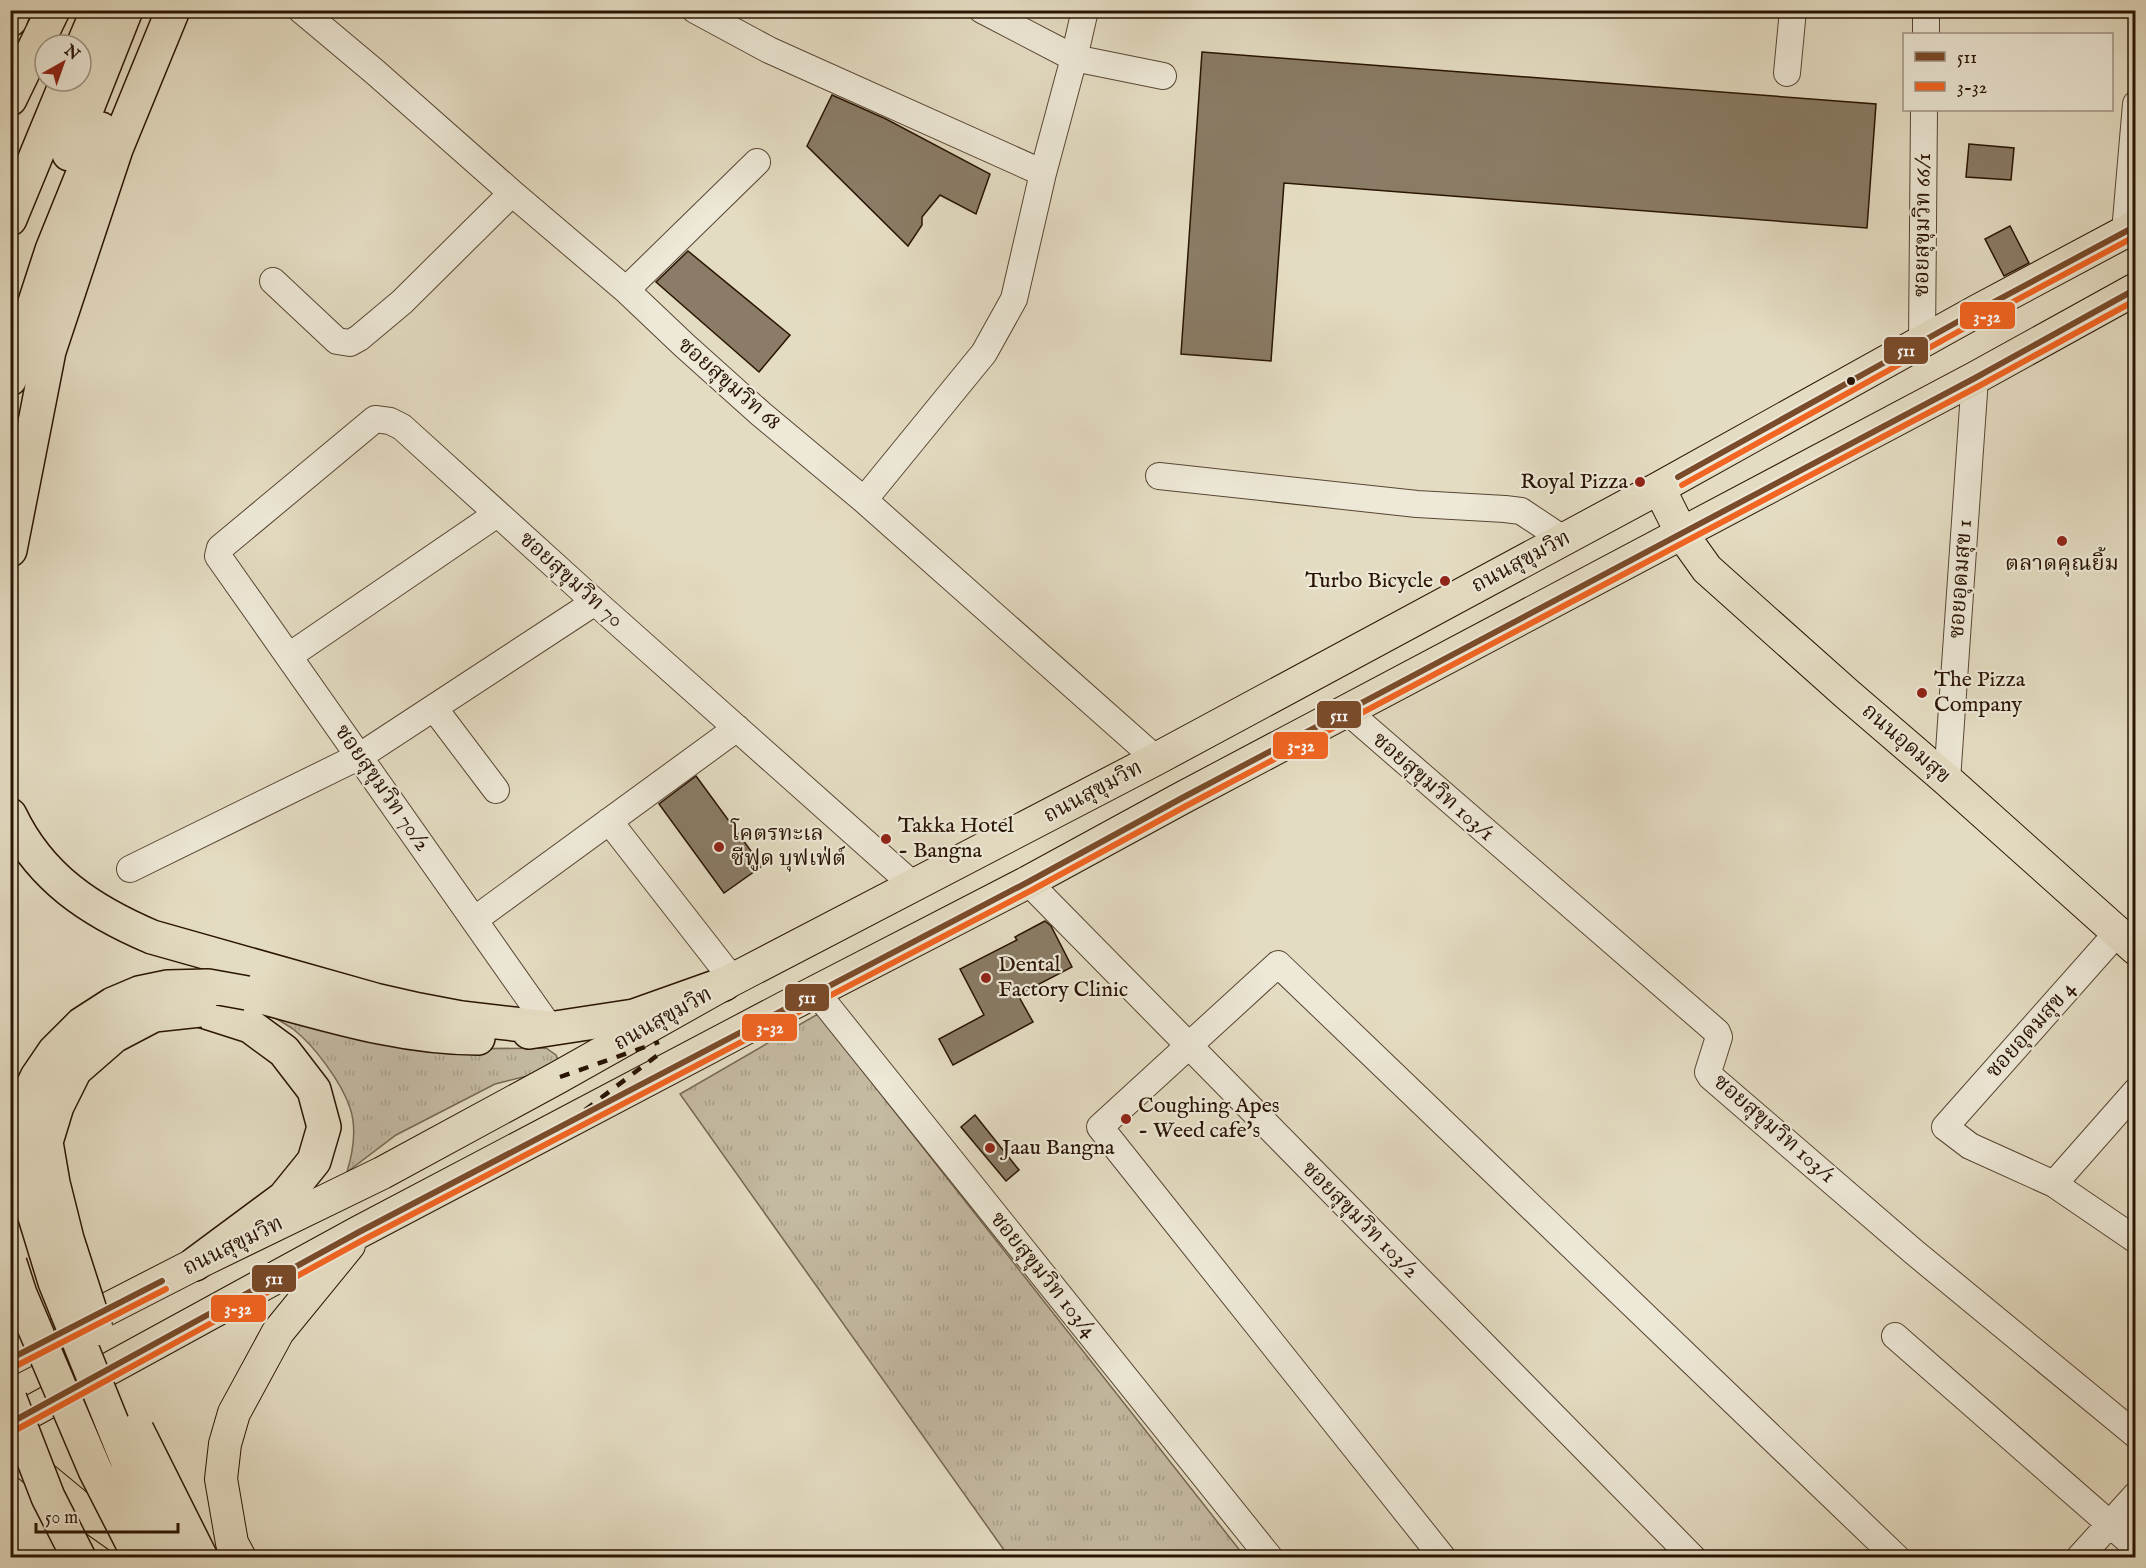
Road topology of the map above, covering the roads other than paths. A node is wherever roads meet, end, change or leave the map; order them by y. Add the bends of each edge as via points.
1 (14, 10) edge
2 (53, 10) edge
3 (98, 10) edge
4 (126, 10) edge
5 (148, 10) edge
6 (173, 10) edge
7 (301, 10) edge
8 (695, 10) edge
9 (982, 10) edge
10 (1085, 10) edge
11 (1792, 10) edge
12 (1926, 10) edge
13 (10, 20) edge
14 (88, 33) edge
15 (1926, 33) edge
16 (1074, 58) junction
17 (1786, 73) dead end
18 (1163, 76) dead end
19 (62, 93) edge
20 (10, 99) edge
21 (2136, 104) edge
22 (1924, 111) edge
23 (757, 162) dead end
24 (1043, 173) junction
25 (512, 193) junction
26 (10, 219) edge
27 (2130, 229) edge
28 (273, 281) dead end
29 (2136, 289) edge
30 (626, 290) junction
31 (10, 313) edge
32 (1922, 341) junction
33 (1975, 378) junction
34 (10, 379) edge
35 (1159, 476) dead end
36 (1659, 488) junction
37 (864, 500) junction
38 (497, 514) junction
39 (1682, 534) junction
40 (1563, 539) junction
41 (220, 548) joint
42 (10, 550) edge
43 (595, 603) junction
44 (290, 656) junction
45 (434, 708) junction
46 (1347, 711) junction
47 (737, 728) junction
48 (360, 756) junction
49 (1156, 759) junction
50 (1947, 780) junction
51 (496, 790) dead end
52 (1182, 798) junction
53 (10, 815) edge
54 (609, 821) junction
55 (130, 869) dead end
56 (1028, 882) junction
57 (913, 885) junction
58 (474, 920) junction
59 (2126, 941) edge
60 (738, 977) junction
61 (816, 992) junction
62 (550, 1028) junction
63 (1189, 1047) junction
64 (2136, 1091) edge
65 (2054, 1184) junction
66 (360, 1232) junction
67 (2136, 1240) edge
68 (10, 1263) edge
69 (195, 1264) junction
70 (10, 1305) edge
71 (1895, 1336) dead end
72 (10, 1359) edge
73 (10, 1399) edge
74 (10, 1423) edge
75 (2136, 1435) edge
76 (10, 1443) edge
77 (10, 1450) edge
78 (2136, 1495) edge
79 (2110, 1525) junction
80 (2136, 1547) edge
81 (64, 1557) edge
82 (79, 1557) edge
83 (118, 1557) edge
84 (140, 1557) edge
85 (149, 1557) edge
86 (175, 1557) edge
87 (201, 1557) edge
88 (240, 1557) edge
89 (1270, 1557) edge
90 (1443, 1557) edge
91 (1693, 1557) edge
92 (1897, 1557) edge
93 (2079, 1557) edge

1 - 13 highway
2 - 20 highway
3 - 14 highway
4 - 31 highway via 32,242
5 - 34 highway via 52,250
6 - 42 highway via 116,149 50,351
7 - 25 street, ซอยสุขุมวิท 68
8 - 24 street via 769,50
9 - 16 street
10 - 16 street
11 - 17 street
12 - 15 street
16 - 18 street
16 - 24 street
19 - 26 highway
21 - 27 street
22 - 32 street, ซอยสุขุมวิท 66/1
23 - 30 street
24 - 37 street via 1014,299 984,353
25 - 28 street via 402,302 350,344 337,341
25 - 30 street, ซอยสุขุมวิท 68
27 - 32 main road, ถนนสุขุมวิท
29 - 33 main road, ถนนสุขุมวิท
30 - 37 street, ซอยสุขุมวิท 68 via 761,414
32 - 36 main road, ถนนสุขุมวิท
33 - 39 main road, ถนนสุขุมวิท
33 - 50 street, ซอยอุดมสุข 1
35 - 40 street via 1417,504 1513,510
36 - 39 main road, ถนนอุดมสุข
36 - 40 main road, ถนนสุขุมวิท
37 - 49 street, ซอยสุขุมวิท 68
38 - 41 street, ซอยสุขุมวิท 70 via 402,427 375,419
38 - 43 street, ซอยสุขุมวิท 70
38 - 44 street
39 - 46 main road, ถนนสุขุมวิท
39 - 50 main road, ถนนอุดมสุข via 1707,569
40 - 49 main road, ถนนสุขุมวิท
41 - 44 street, ซอยสุขุมวิท 70/2 via 218,556
43 - 45 street
43 - 47 street, ซอยสุขุมวิท 70
44 - 48 street, ซอยสุขุมวิท 70/2
45 - 48 street
45 - 51 street
46 - 52 main road, ถนนสุขุมวิท
46 - 75 street, ซอยสุขุมวิท 103/1 via 1717,1032 1710,1077
47 - 54 street
47 - 57 street, ซอยสุขุมวิท 70
48 - 55 street
48 - 58 street, ซอยสุขุมวิท 70/2
49 - 52 main road
49 - 57 main road, ถนนสุขุมวิท
50 - 59 main road, ถนนอุดมสุข
52 - 56 main road, ถนนสุขุมวิท
53 - 62 highway via 46,870 69,890 92,908 152,937 408,1007 461,1018
54 - 58 street
54 - 60 street
56 - 61 main road, ถนนสุขุมวิท
56 - 63 street, ซอยสุขุมวิท 103/2
57 - 60 main road, ถนนสุขุมวิท
58 - 62 street, ซอยสุขุมวิท 70/2
59 - 65 street, ซอยอุดมสุข 4 via 1945,1127 1970,1146
60 - 62 highway via 633,1016
60 - 69 main road, ถนนสุขุมวิท via 382,1173
61 - 66 main road, ถนนสุขุมวิท
61 - 89 street, ซอยสุขุมวิท 103/4
62 - 86 highway, bridge via 495,1038 413,1034 247,993 208,986 168,987 113,1004 82,1024 54,1052 23,1107 16,1136 21,1171 55,1282 142,1497
63 - 90 street via 1100,1127
63 - 91 street, ซอยสุขุมวิท 103/2
63 - 92 street via 1278,964
64 - 65 street
65 - 67 street
66 - 74 main road, ถนนสุขุมวิท
66 - 88 main road via 278,1332 234,1413 221,1479 232,1543
68 - 84 highway, bridge via 95,1470
69 - 72 main road, ถนนสุขุมวิท
69 - 87 highway, bridge via 284,1198 314,1161 324,1127 314,1090 284,1051 250,1026 200,1010 154,1015 114,1036 75,1070 57,1106 46,1142 67,1239 99,1341 143,1444
70 - 83 highway via 79,1481
71 - 79 street
73 - 82 highway, bridge via 48,1497
76 - 81 highway via 35,1503
77 - 85 main road via 91,1517
78 - 79 street
79 - 80 street
79 - 93 street

